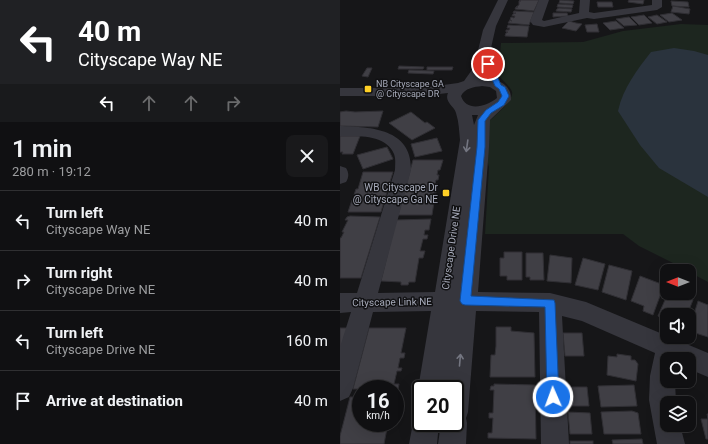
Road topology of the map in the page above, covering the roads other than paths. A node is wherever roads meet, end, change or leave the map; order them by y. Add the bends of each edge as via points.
1 (503, 0) edge
2 (544, 0) edge
3 (584, 0) edge
4 (657, 0) edge
5 (587, 15) junction
6 (484, 59) junction
7 (465, 86) junction
8 (498, 86) junction
9 (340, 92) edge
10 (340, 99) edge
11 (459, 106) junction
12 (495, 107) junction
13 (340, 131) edge
14 (340, 172) edge
15 (340, 178) edge
16 (454, 301) junction
17 (340, 303) edge
18 (364, 303) junction
19 (550, 303) junction
20 (668, 348) junction
21 (708, 365) edge
22 (433, 380) edge
23 (455, 380) edge
24 (340, 388) edge
25 (662, 396) edge
26 (425, 432) edge
27 (453, 432) edge
28 (669, 432) edge
29 (423, 444) edge
30 (452, 444) edge
31 (555, 444) edge
32 (671, 444) edge

1 - 6 street via 489,28
2 - 5 street via 537,23 544,24
3 - 5 street via 583,10
4 - 5 street via 657,8
6 - 7 street via 477,74
6 - 8 street
7 - 8 street via 482,82
7 - 9 street via 421,92
7 - 11 street via 455,92 454,99
8 - 12 street, Cityscape Drive NE via 502,88 505,96
10 - 11 street via 437,99
11 - 12 street via 481,110
11 -> 16 street, Cityscape Drive NE via 467,126 468,140
12 - 16 street, Cityscape Drive NE via 485,115 481,125 481,147
13 - 18 street via 375,133 394,143 402,154 403,170
14 - 15 street
16 - 18 street, Cityscape Link NE
16 - 19 street, Cityscape Link NE
16 - 22 street, Cityscape Drive NE
23 -> 16 street, Cityscape Drive NE
17 - 18 street, Cityscape Link NE
18 - 24 street
19 - 20 street, Cityscape Link NE via 586,312
19 - 31 street
20 - 21 street, Cityscape Link NE
20 - 25 street
26 - 29 street
27 - 30 street
28 - 32 street

